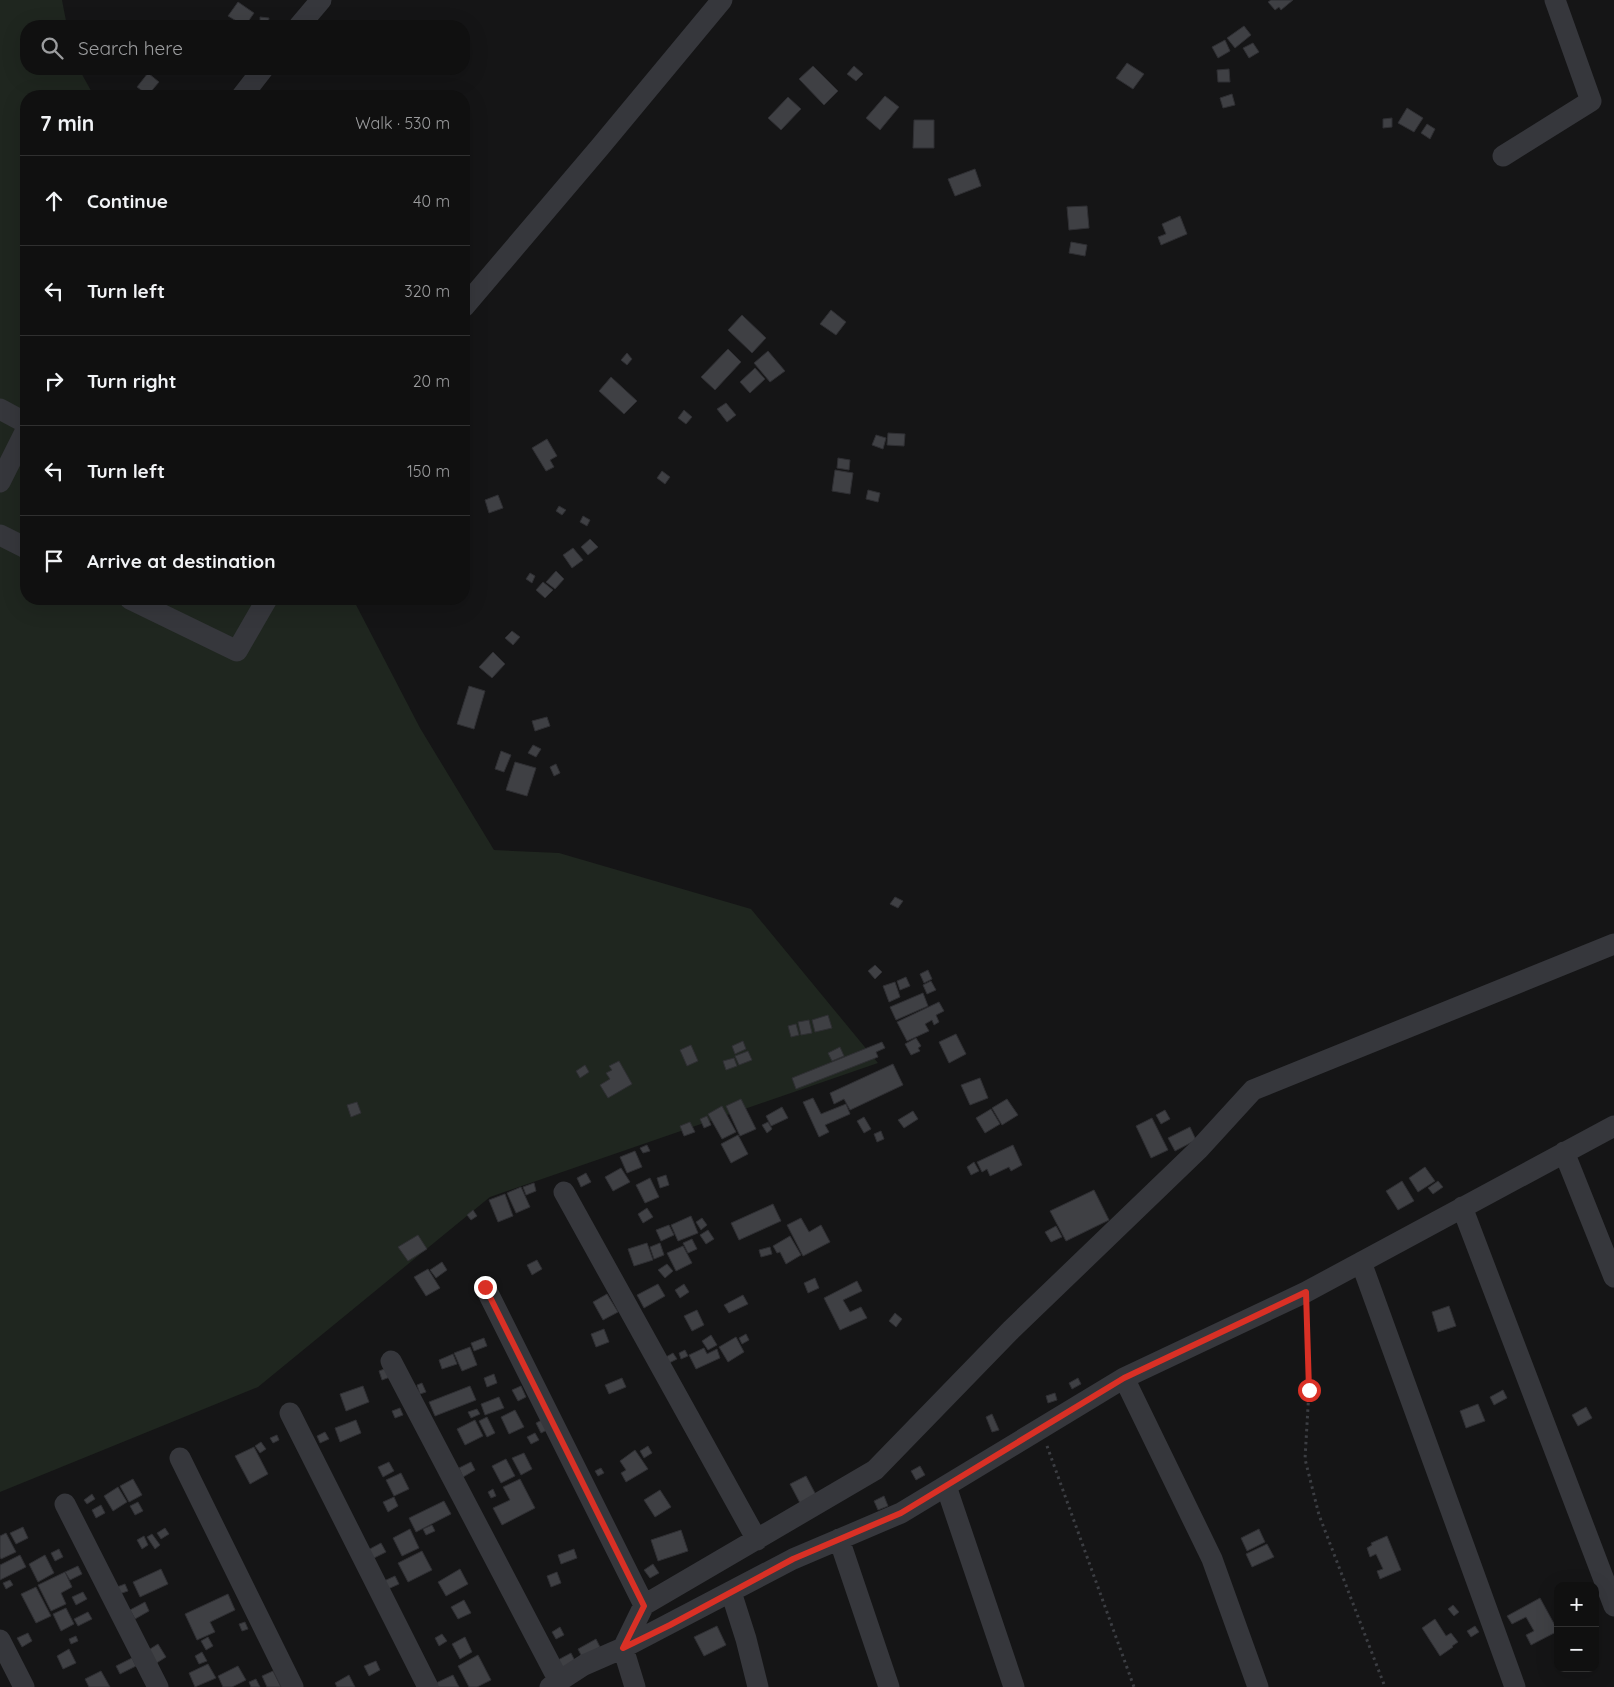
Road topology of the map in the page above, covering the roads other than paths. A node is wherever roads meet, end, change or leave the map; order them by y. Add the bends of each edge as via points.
1 (321, 0) edge
2 (722, 0) edge
3 (1556, 0) edge
4 (304, 20) edge
5 (258, 75) edge
6 (247, 90) edge
7 (1503, 156) dead end
8 (470, 300) edge
9 (0, 409) edge
10 (20, 420) edge
11 (20, 442) edge
12 (0, 482) edge
13 (0, 535) edge
14 (20, 545) edge
15 (142, 605) edge
16 (264, 605) edge
17 (1612, 949) edge
18 (1614, 1126) edge
19 (1564, 1152) junction
20 (564, 1192) dead end
21 (1462, 1207) junction
22 (1361, 1262) junction
23 (1614, 1276) edge
24 (485, 1287) dead end
25 (391, 1361) dead end
26 (1124, 1378) junction
27 (290, 1413) dead end
28 (180, 1458) dead end
29 (946, 1486) junction
30 (64, 1504) dead end
31 (839, 1539) junction
32 (756, 1540) junction
33 (731, 1592) junction
34 (644, 1606) junction
35 (1614, 1606) edge
36 (0, 1640) edge
37 (623, 1648) junction
38 (554, 1684) edge
39 (24, 1687) edge
40 (158, 1687) edge
41 (292, 1687) edge
42 (428, 1687) edge
43 (635, 1687) edge
44 (758, 1687) edge
45 (889, 1687) edge
46 (1014, 1687) edge
47 (1258, 1687) edge
48 (1515, 1687) edge

1 - 4 street
2 - 8 street
3 - 7 street via 1591,101
5 - 6 street
9 - 10 street
11 - 12 street
13 - 14 street
15 - 16 street via 237,651
17 - 32 street via 1253,1090 1199,1149 1011,1330 875,1470
18 - 19 street
19 - 21 street
19 - 23 street
20 - 32 street
21 - 22 street
21 - 35 street
22 - 26 street via 1306,1292
22 - 48 street
24 - 34 street
25 - 38 street
26 - 29 street
26 - 47 street via 1212,1559
27 - 42 street
28 - 41 street
29 - 31 street via 901,1513
29 - 46 street
30 - 40 street
31 - 33 street
31 - 45 street
32 - 34 street
33 - 37 street
33 - 44 street
34 - 37 street
36 - 39 street
37 - 38 street via 584,1665
37 - 43 street

